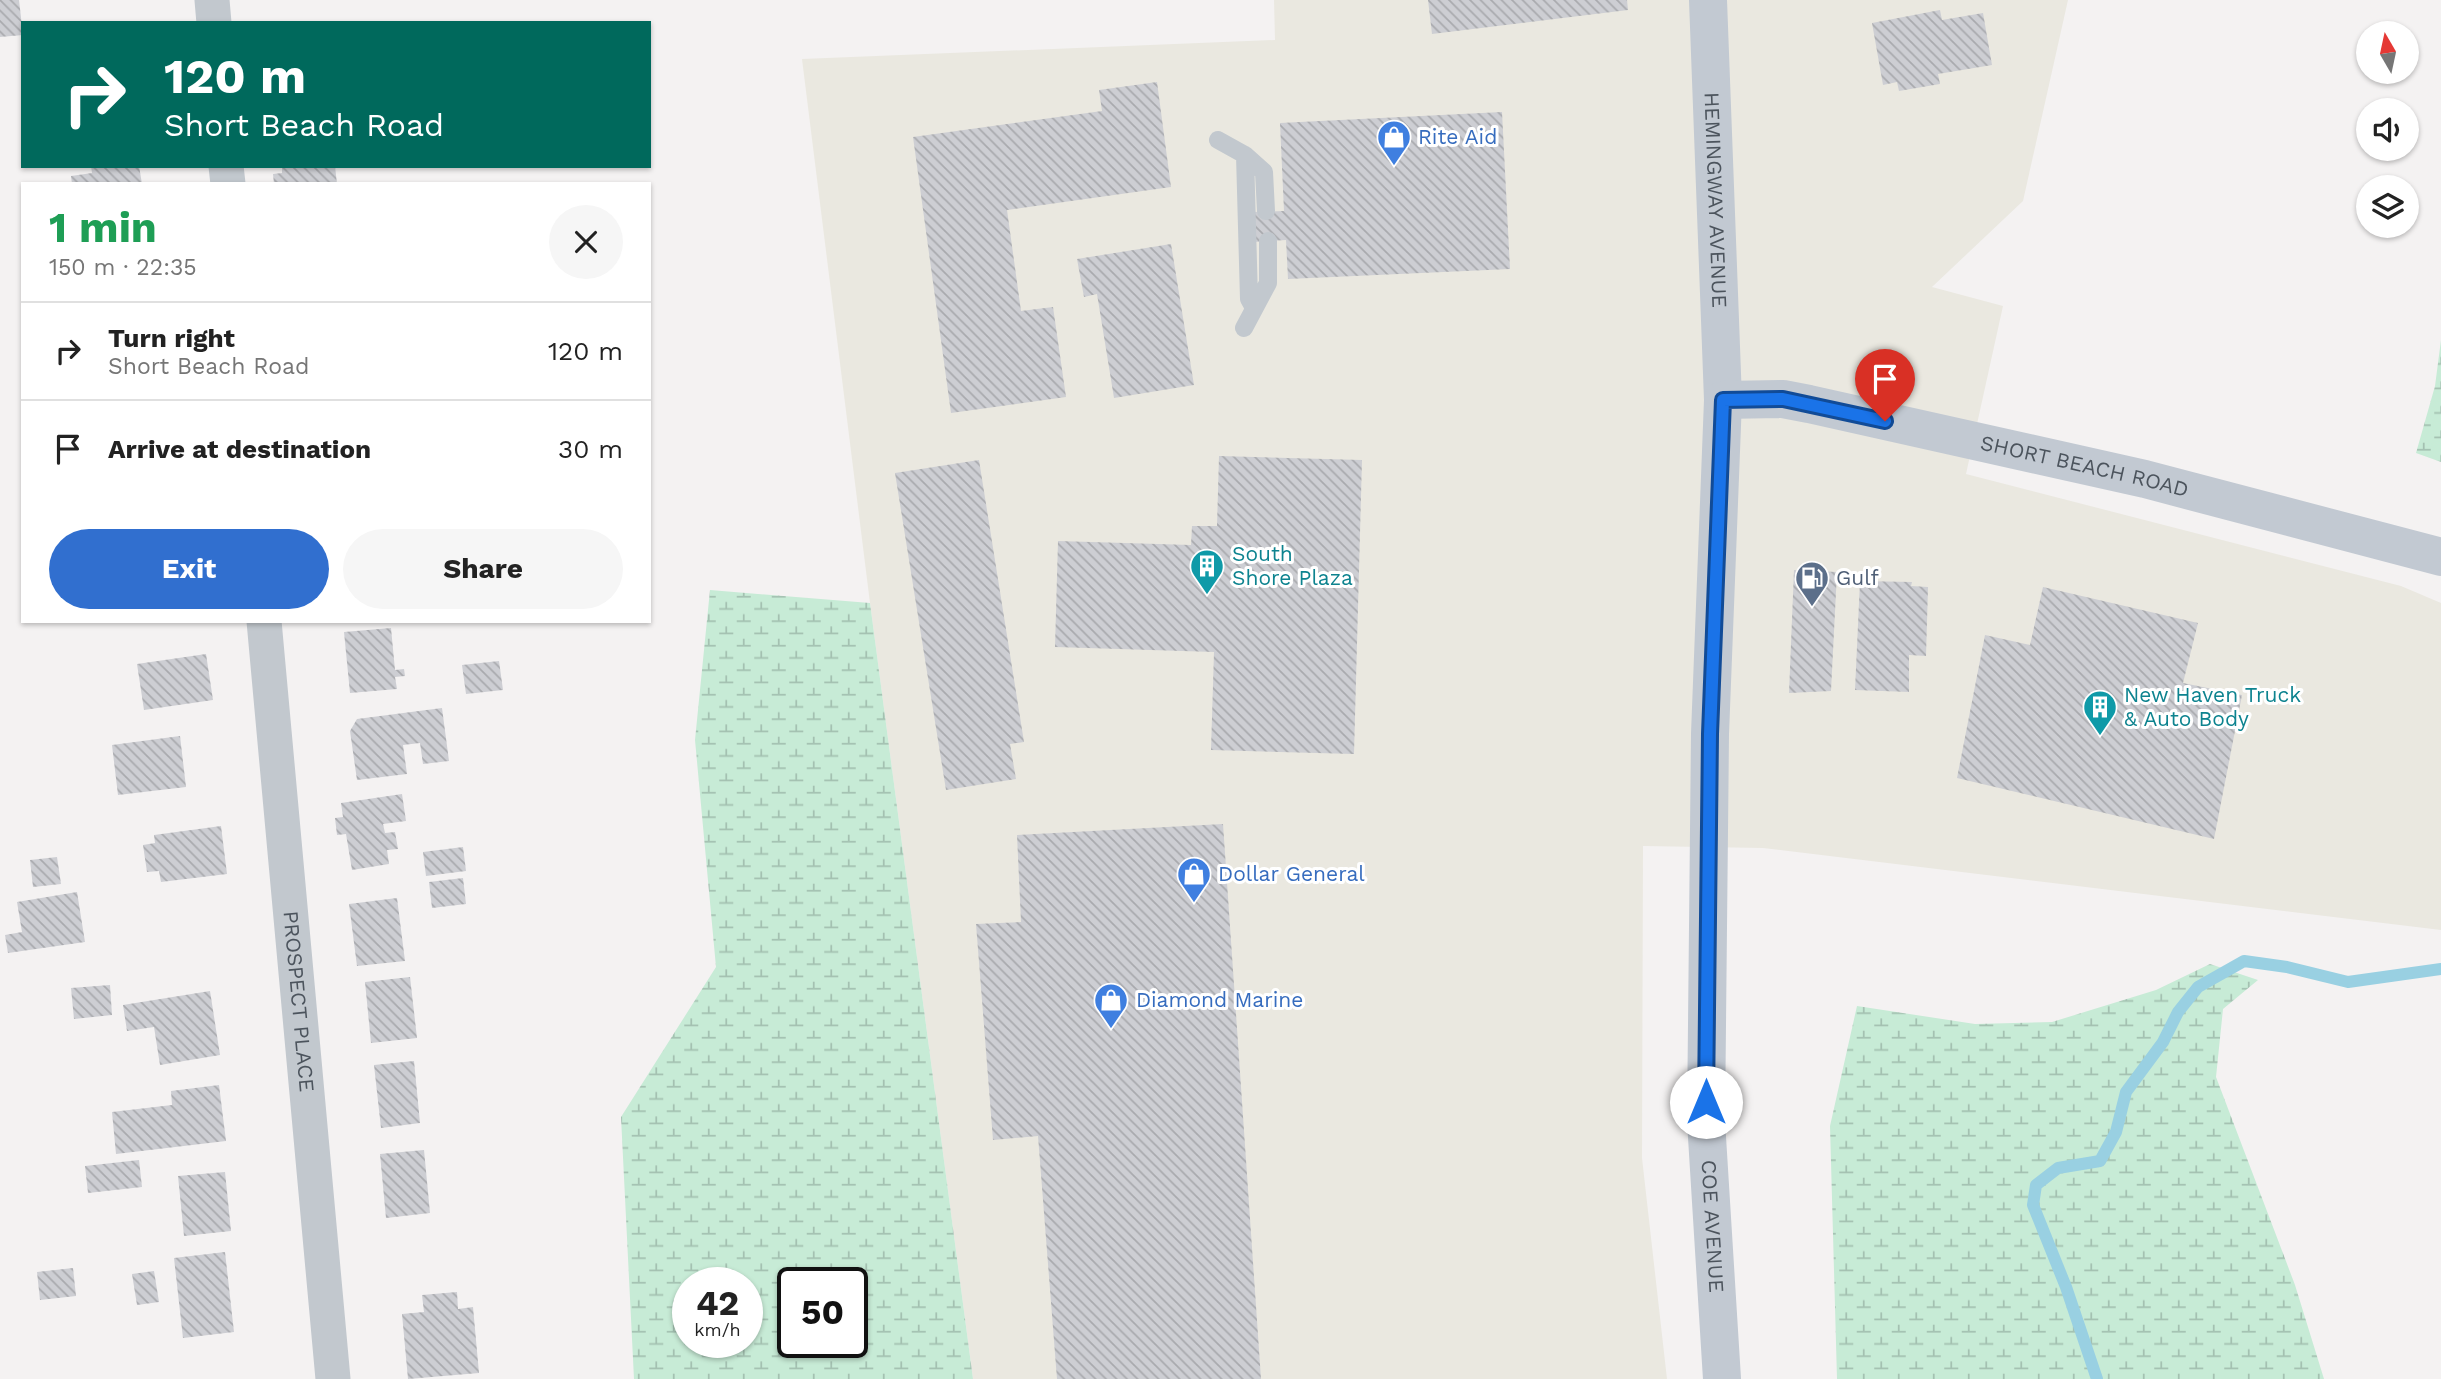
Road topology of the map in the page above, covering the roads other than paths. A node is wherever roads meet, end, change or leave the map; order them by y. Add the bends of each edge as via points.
1 (212, 0) edge
2 (1708, 0) edge
3 (214, 21) edge
4 (1219, 140) dead end
5 (1245, 155) junction
6 (1266, 211) dead end
7 (1268, 241) dead end
8 (1254, 308) junction
9 (1244, 328) dead end
10 (1723, 400) junction
11 (2441, 557) edge
12 (264, 623) edge
13 (333, 1379) edge
14 (1722, 1379) edge

1 - 3 street
2 - 10 main road, HEMINGWAY AVENUE
4 - 5 lane
5 - 6 lane via 1264,172
5 - 8 lane via 1249,299
7 - 8 lane via 1268,283
8 - 9 lane
10 - 11 main road, SHORT BEACH ROAD via 1783,399 1809,404 2145,479
10 - 14 main road, COE AVENUE via 1710,734 1706,1121
12 - 13 street, PROSPECT PLACE

